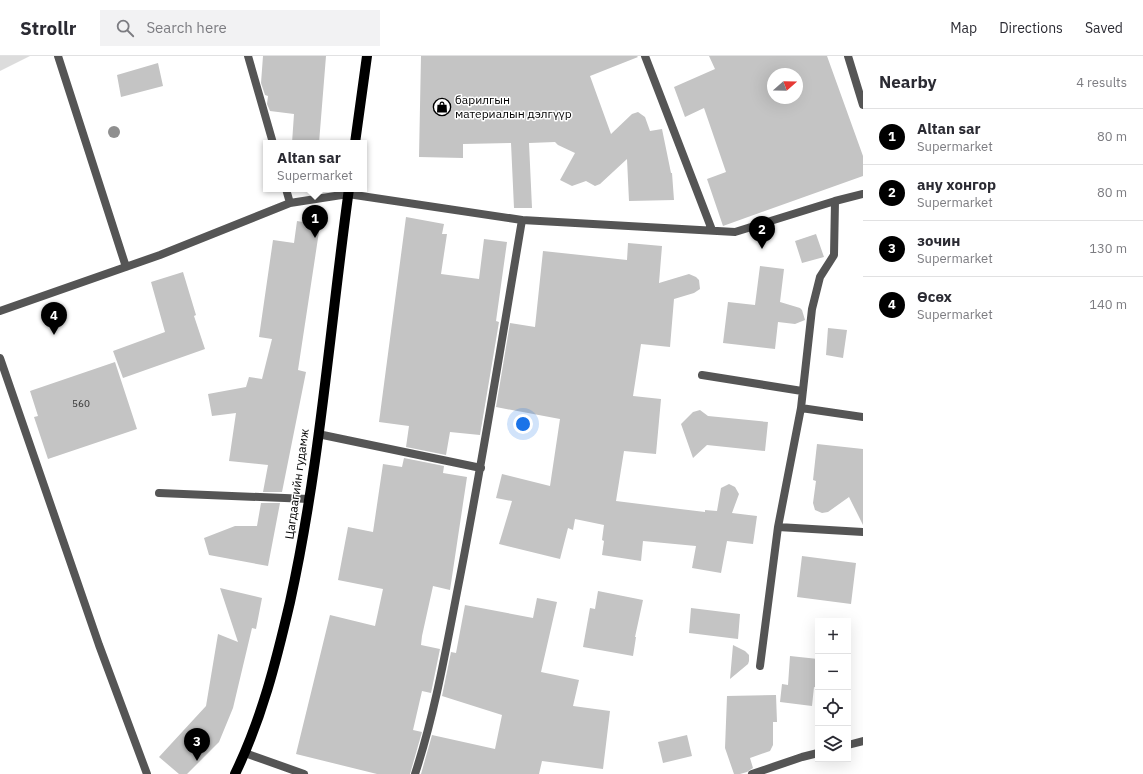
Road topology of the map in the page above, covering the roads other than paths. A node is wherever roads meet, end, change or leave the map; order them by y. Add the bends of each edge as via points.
1 (58, 56) edge
2 (248, 56) edge
3 (367, 56) edge
4 (645, 56) edge
5 (848, 56) edge
6 (863, 105) edge
7 (272, 140) edge
8 (355, 140) edge
9 (287, 192) edge
10 (343, 192) edge
11 (348, 192) edge
12 (354, 192) edge
13 (863, 194) edge
14 (835, 201) junction
15 (290, 203) junction
16 (522, 220) junction
17 (712, 230) junction
18 (126, 267) junction
19 (0, 311) edge
20 (0, 358) edge
21 (702, 375) dead end
22 (802, 391) junction
23 (801, 408) junction
24 (863, 417) edge
25 (318, 434) junction
26 (480, 468) junction
27 (159, 494) dead end
28 (309, 499) junction
29 (778, 527) junction
30 (863, 532) edge
31 (760, 666) dead end
32 (863, 741) edge
33 (851, 744) edge
34 (246, 752) junction
35 (815, 754) edge
36 (147, 774) edge
37 (235, 774) edge
38 (304, 774) edge
39 (415, 774) edge
40 (752, 774) edge

1 - 18 street
2 - 7 street
3 - 8 main road
4 - 17 street
5 - 6 street
9 - 15 street
10 - 15 street
11 - 25 main road, Цагдаагийн гудамж
12 - 16 street
13 - 14 street
14 - 17 street via 735,232
14 - 22 street via 834,255 820,277 815,296
15 - 18 street
16 - 17 street
16 - 26 street
18 - 19 street
20 - 36 street via 99,645
21 - 22 street
22 - 23 street
23 - 24 street
23 - 29 street
25 - 26 street
25 - 28 main road, Цагдаагийн гудамж
26 - 39 street via 444,660
27 - 28 street
28 - 34 main road, Цагдаагийн гудамж via 278,656
29 - 30 street
29 - 31 street
32 - 33 street
34 - 37 main road, Цагдаагийн гудамж
34 - 38 street
35 - 40 street

